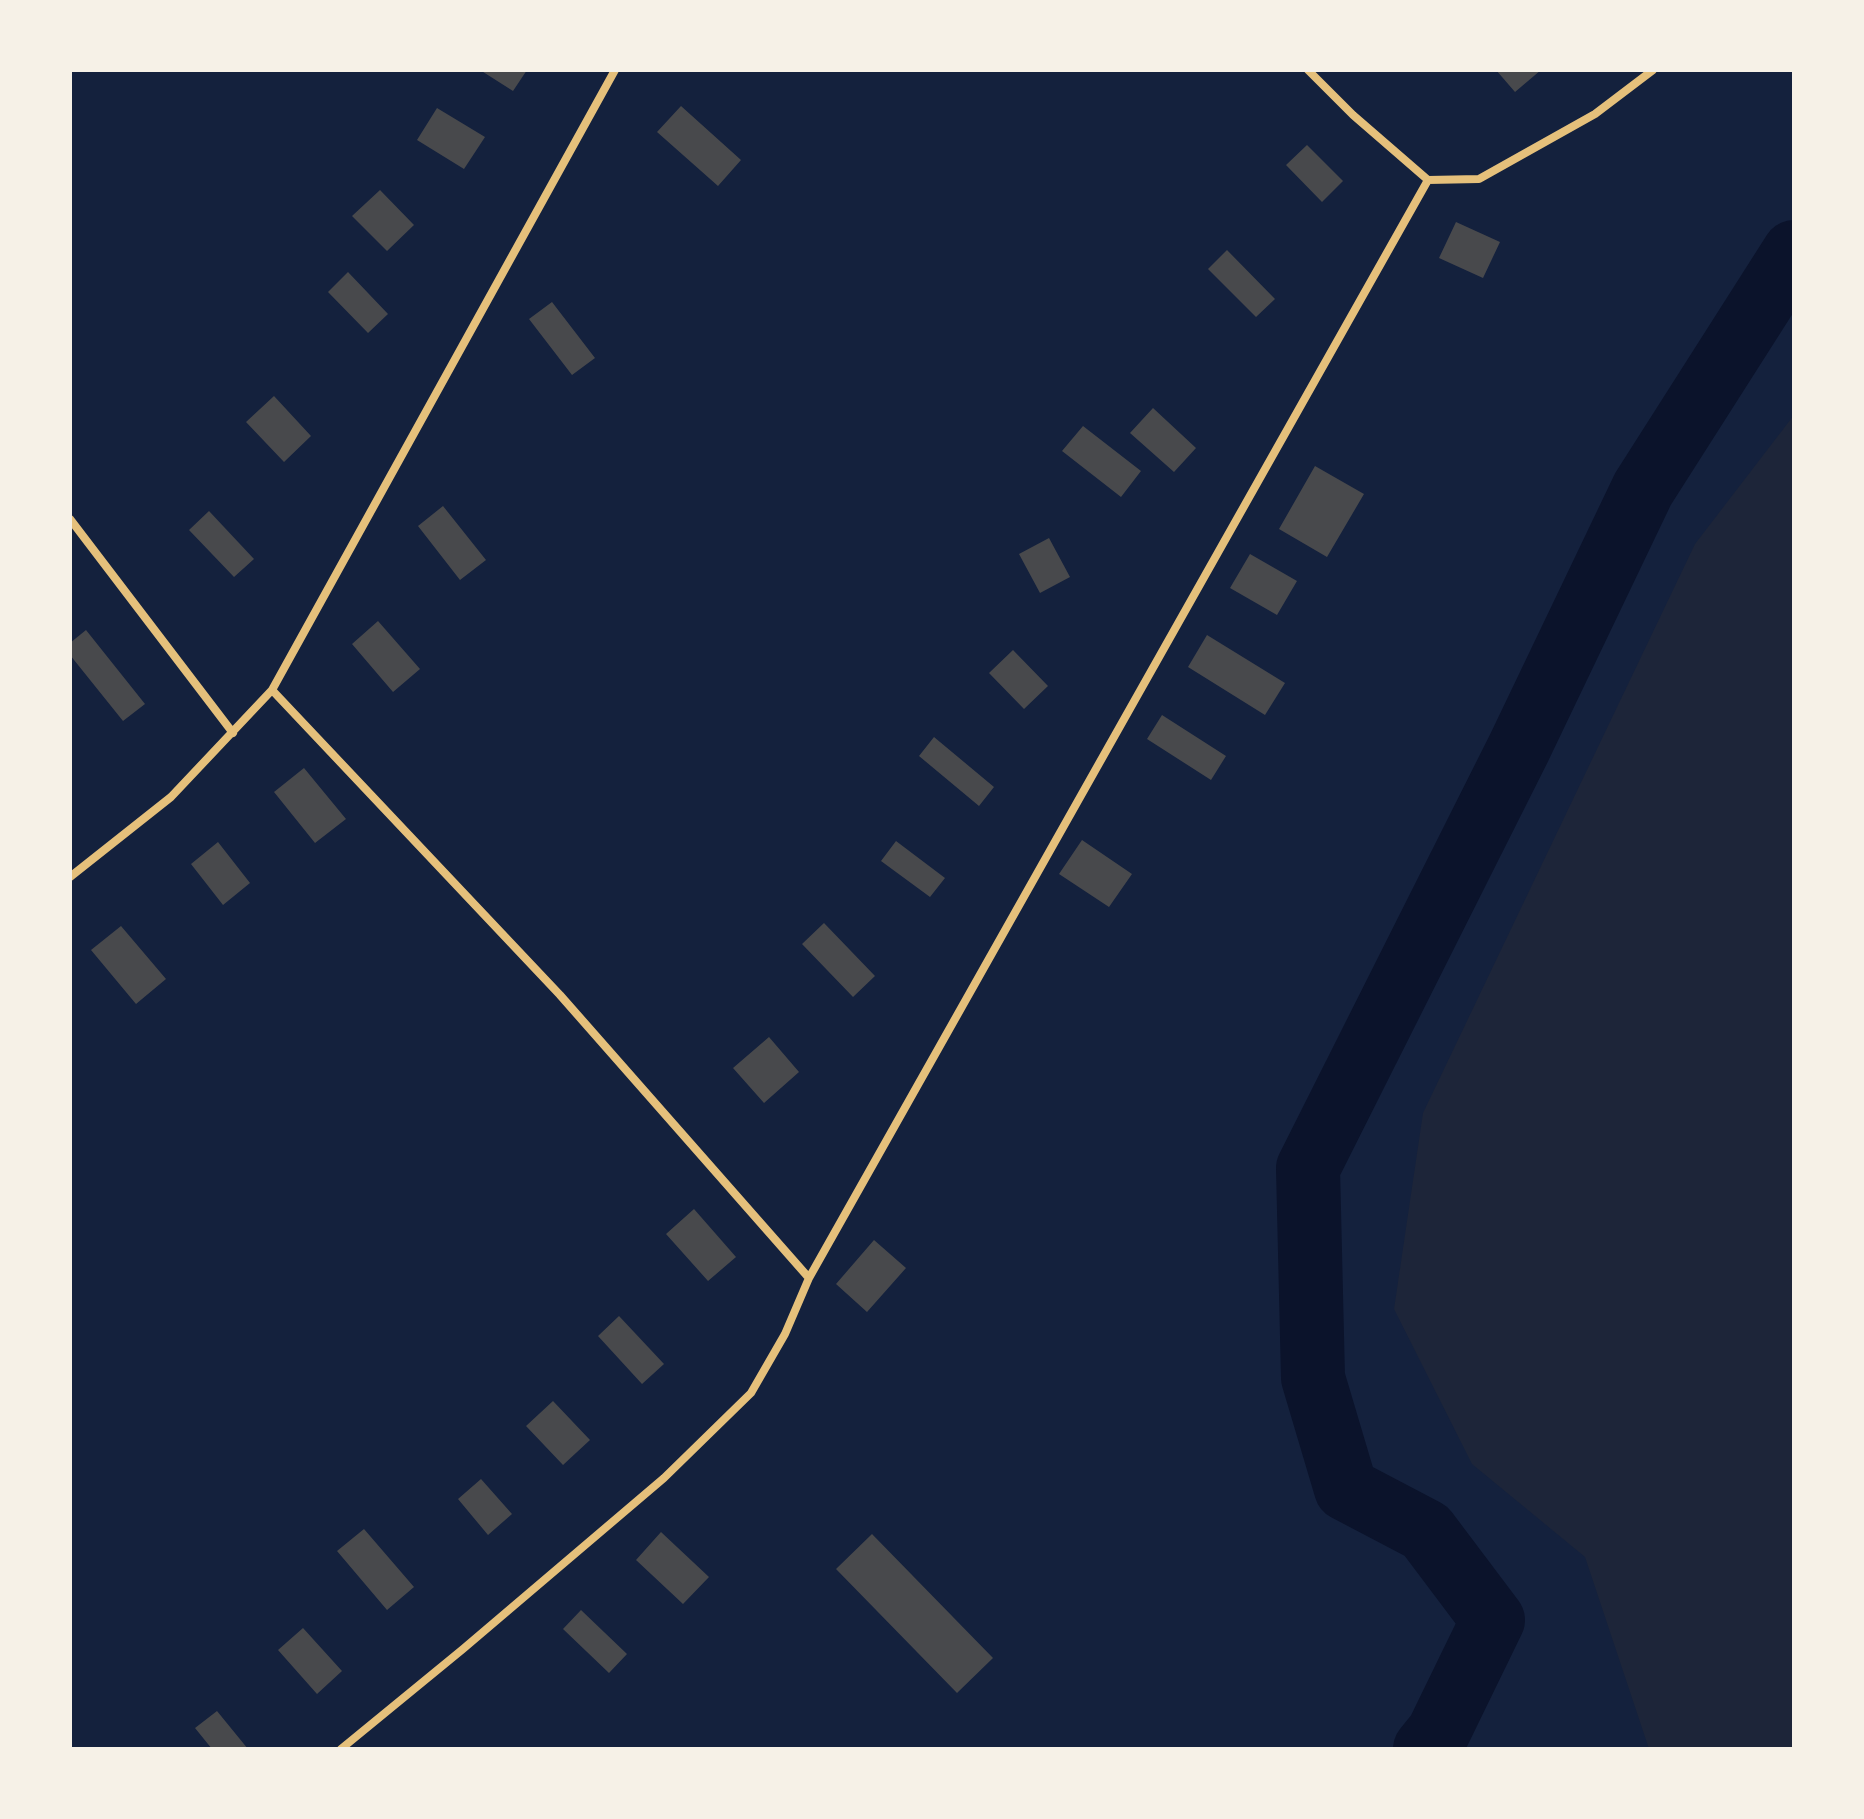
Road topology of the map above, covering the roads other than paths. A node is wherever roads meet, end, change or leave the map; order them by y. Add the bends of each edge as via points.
1 (615, 70) edge
2 (1308, 70) edge
3 (1653, 70) edge
4 (1428, 180) junction
5 (70, 519) edge
6 (272, 690) junction
7 (233, 733) junction
8 (70, 877) edge
9 (809, 1278) junction
10 (341, 1749) edge

1 - 6 street
2 - 4 street
3 - 4 street via 1595,114 1479,179
4 - 9 street
5 - 7 street
6 - 7 street
6 - 9 street via 560,995
7 - 8 street via 171,797
9 - 10 street via 751,1393 664,1478

